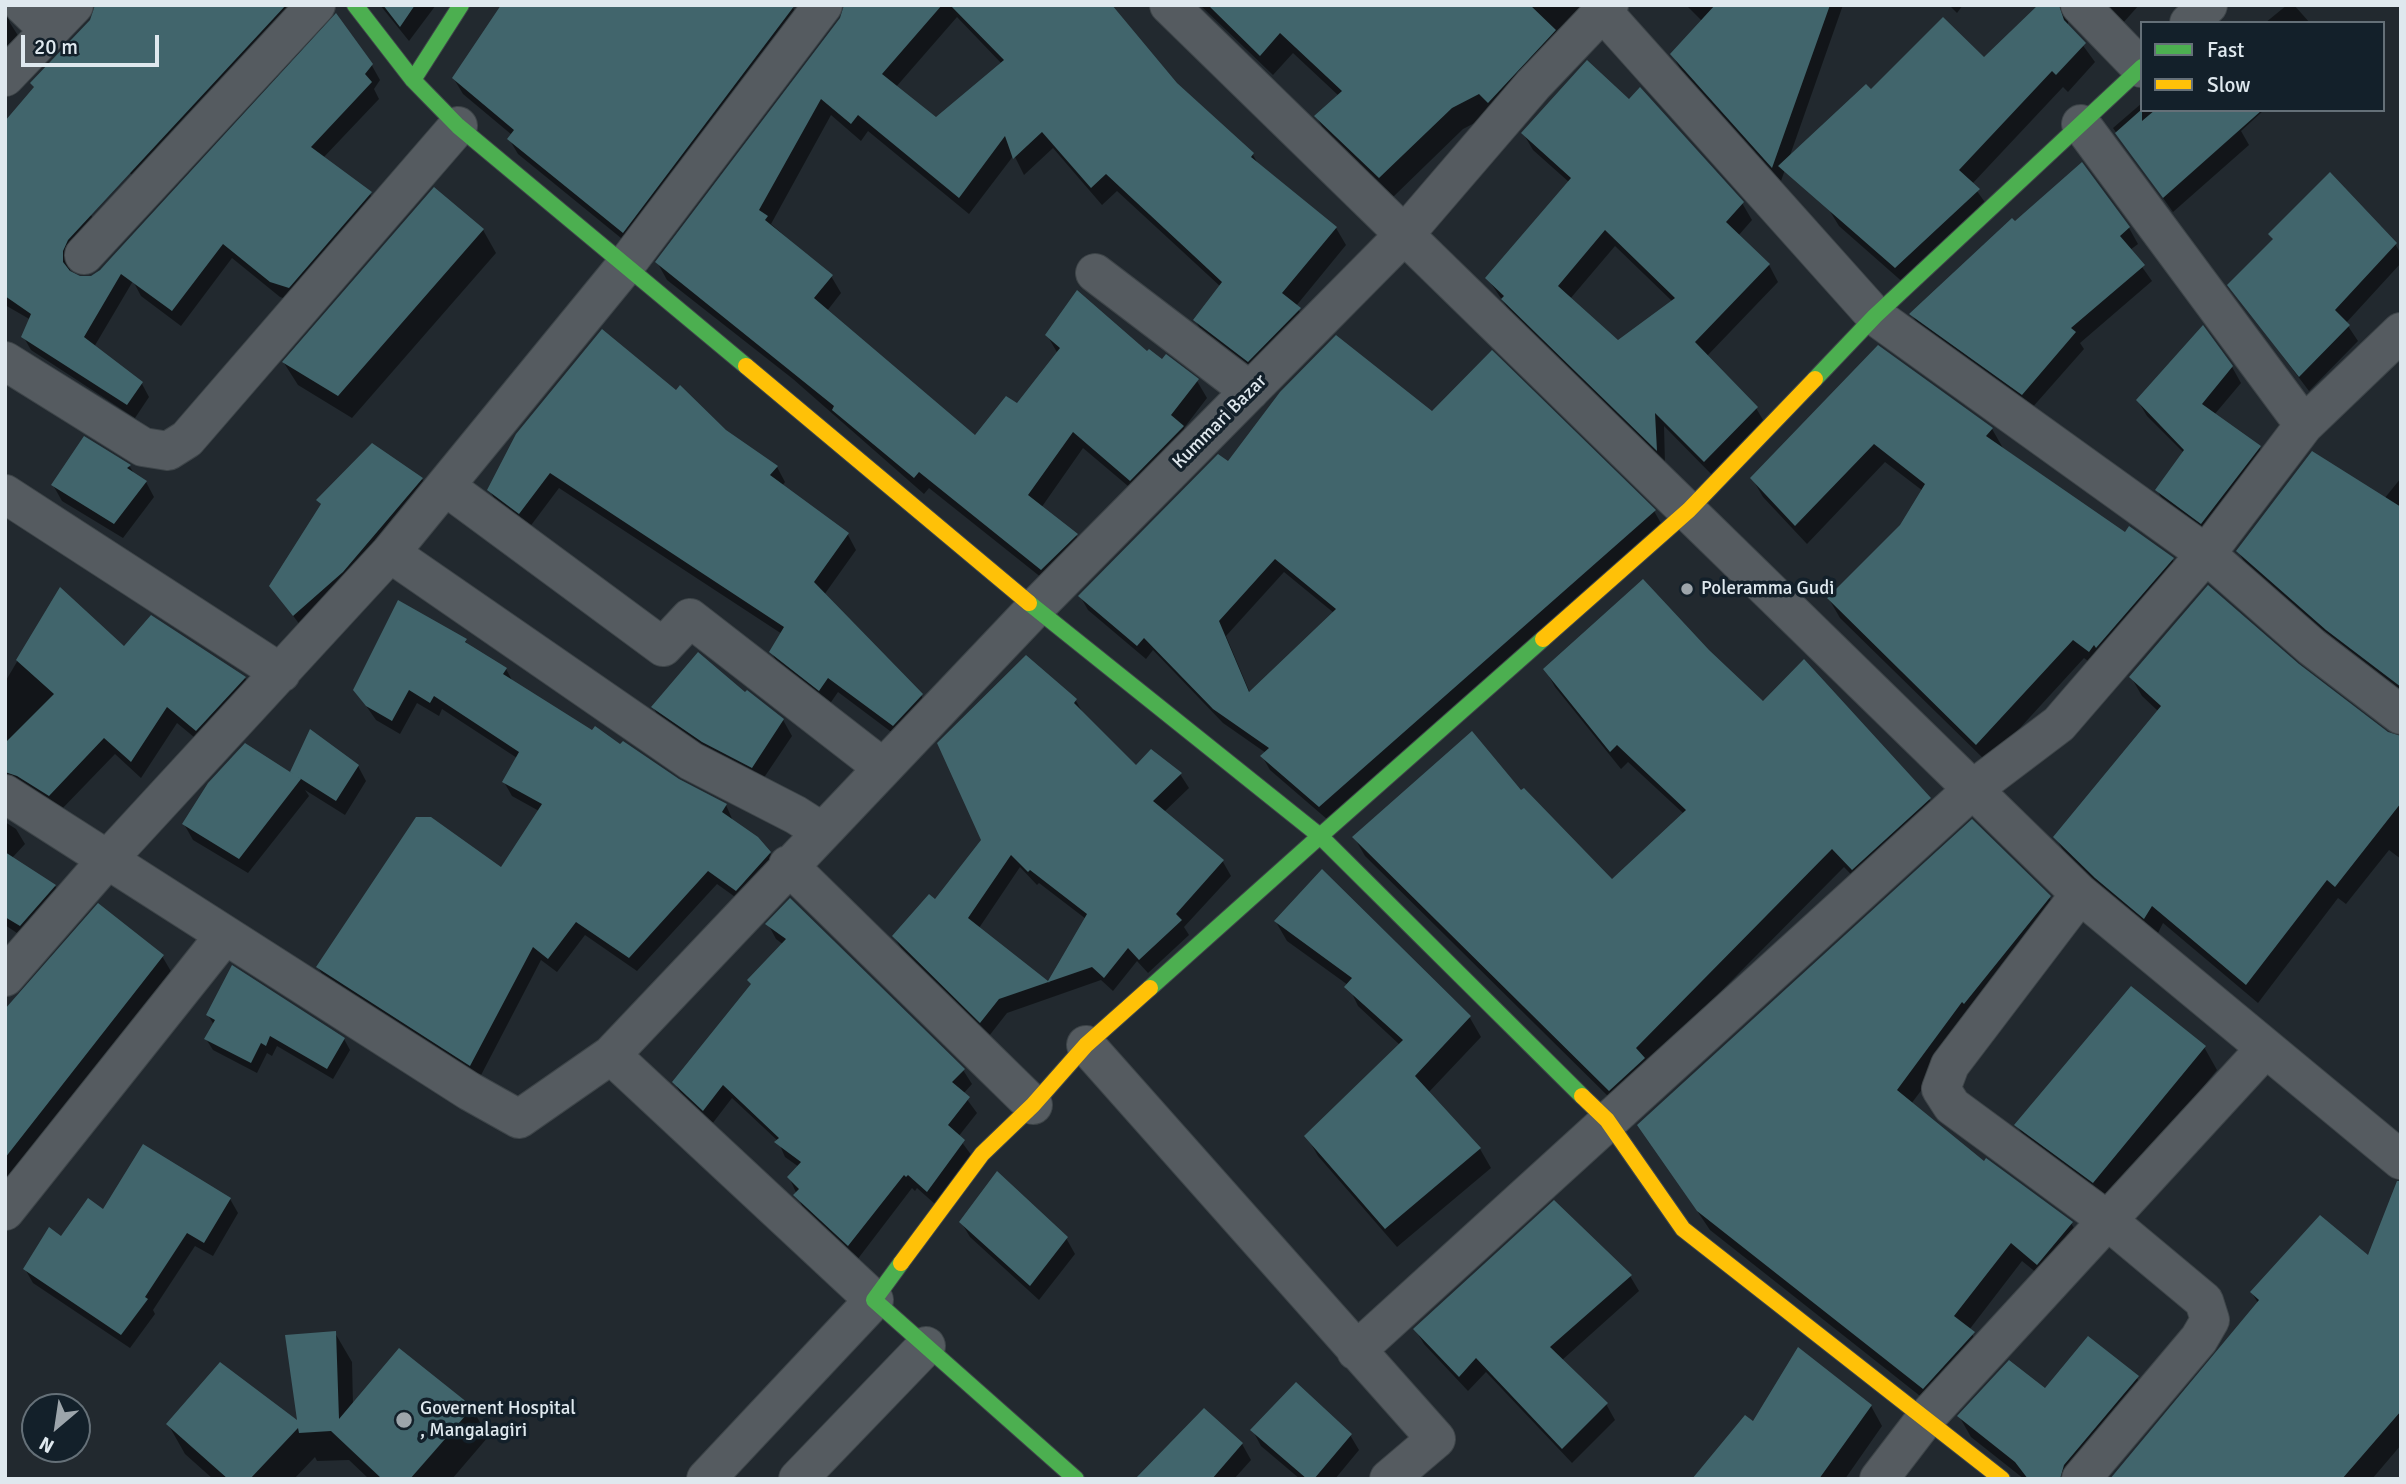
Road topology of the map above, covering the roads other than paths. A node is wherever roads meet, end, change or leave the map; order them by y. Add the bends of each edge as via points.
1 (316, 5) edge
2 (355, 5) edge
3 (461, 5) edge
4 (823, 5) edge
5 (1169, 5) edge
6 (2080, 5) edge
7 (2208, 5) edge
8 (1606, 9) edge
9 (49, 14) edge
10 (2191, 21) edge
11 (2140, 66) edge
12 (2140, 68) edge
13 (5, 77) edge
14 (413, 80) junction
15 (2081, 124) junction
16 (458, 125) junction
17 (1404, 235) junction
18 (84, 255) dead end
19 (625, 266) junction
20 (1095, 273) dead end
21 (1875, 316) junction
22 (2401, 332) edge
23 (5, 361) edge
24 (1250, 391) junction
25 (2304, 425) junction
26 (445, 486) junction
27 (5, 494) edge
28 (1689, 510) junction
29 (390, 553) junction
30 (2207, 554) junction
31 (1035, 608) junction
32 (281, 673) junction
33 (2401, 715) edge
34 (882, 767) junction
35 (1973, 789) junction
36 (5, 794) edge
37 (821, 831) junction
38 (1320, 836) junction
39 (107, 860) junction
40 (788, 865) junction
41 (2080, 894) junction
42 (225, 935) junction
43 (5, 977) edge
44 (1086, 1045) junction
45 (2265, 1049) junction
46 (611, 1055) junction
47 (1033, 1105) junction
48 (1607, 1120) junction
49 (2401, 1160) edge
50 (5, 1211) edge
51 (2107, 1220) junction
52 (873, 1300) junction
53 (926, 1346) junction
54 (1356, 1351) junction
55 (1925, 1419) junction
56 (706, 1479) edge
57 (798, 1479) edge
58 (1076, 1479) edge
59 (1389, 1479) edge
60 (1879, 1479) edge
61 (2001, 1479) edge
62 (2081, 1479) edge

1 - 18 street
2 - 14 street
3 - 14 street
4 - 19 street
5 - 17 street
6 - 11 street
7 - 10 street
8 - 17 street, Kummari Bazar via 1533,85
8 - 21 street
9 - 13 street
12 - 15 street
14 - 16 street
15 - 21 street
15 - 25 street
16 - 19 street
16 - 23 street via 187,439 168,451 143,447
17 - 24 street, Kummari Bazar
17 - 28 street
19 - 26 street
19 - 31 street
20 - 24 street
21 - 28 street
21 - 30 street
22 - 25 street
24 - 31 street, Kummari Bazar
25 - 30 street
26 - 29 street
26 - 34 street via 663,647 690,618
27 - 32 street
28 - 35 street
28 - 38 street
29 - 32 street
29 - 37 street via 691,761
30 - 33 street via 2312,647
30 - 35 street via 2059,724
31 - 34 street, Kummari Bazar
31 - 38 street
32 - 39 street
34 - 37 street, Kummari Bazar
35 - 41 street
35 - 48 street
36 - 39 street
37 - 40 street, Kummari Bazar
38 - 44 street
38 - 48 street
39 - 42 street
39 - 43 street
40 - 46 street, Kummari Bazar
40 - 47 street
41 - 45 street
41 - 51 street via 1950,1065 1941,1089 1952,1107
42 - 46 street, Kummari Bazar via 519,1119
42 - 50 street
44 - 47 street
44 - 54 street
45 - 49 street
45 - 51 street
46 - 52 street
47 - 52 street via 982,1154
48 - 54 street
48 - 55 street via 1683,1229
51 - 55 street
51 - 62 street via 2204,1301 2210,1320
52 - 53 street
52 - 56 street
53 - 57 street
53 - 58 street
54 - 59 street via 1436,1439
55 - 60 street
55 - 61 street

